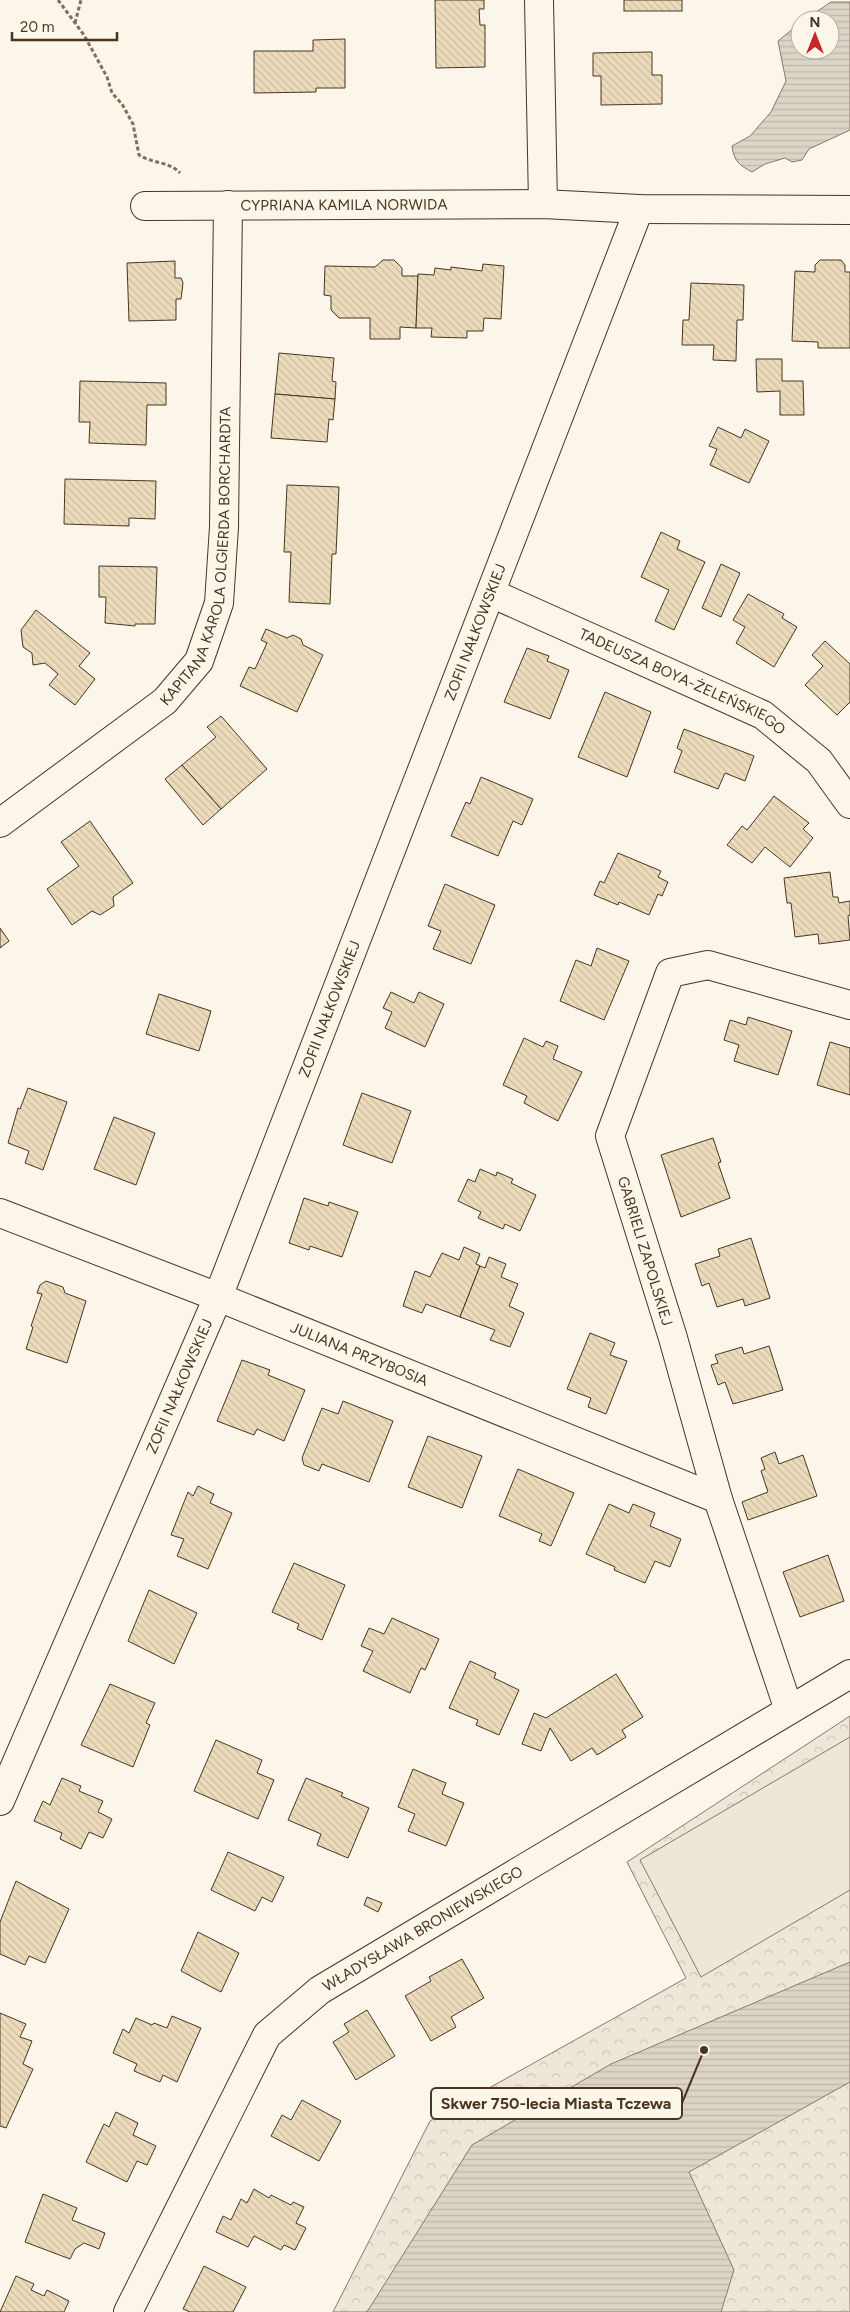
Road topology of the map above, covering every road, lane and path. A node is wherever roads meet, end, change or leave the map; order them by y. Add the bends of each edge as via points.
1 (58, 0) edge
2 (81, 0) edge
3 (539, 0) edge
4 (75, 24) junction
5 (543, 204) junction
6 (218, 205) junction
7 (145, 206) dead end
8 (639, 209) junction
9 (850, 210) edge
10 (491, 593) junction
11 (850, 804) edge
12 (0, 823) edge
13 (850, 1004) edge
14 (0, 1213) edge
15 (218, 1297) junction
16 (718, 1499) junction
17 (850, 1674) edge
18 (789, 1710) junction
19 (0, 1802) edge
20 (128, 2312) edge

1 - 4 path
2 - 4 path
3 - 5 street
4 - 6 path via 107,77 112,94 133,124 139,155 150,162 164,163 176,169
5 - 6 street, CYPRIANA KAMILA NORWIDA
5 - 8 street, CYPRIANA KAMILA NORWIDA
6 - 7 street, CYPRIANA KAMILA NORWIDA
6 - 12 street, KAPITANA KAROLA OLGIERDA BORCHARDTA via 224,527 219,603 199,661 165,701
8 - 9 street, CYPRIANA KAMILA NORWIDA
8 - 10 street, ZOFII NAŁKOWSKIEJ
10 - 11 street, TADEUSZA BOYA-ŻELEŃSKIEGO via 763,715 819,761
10 - 15 street, ZOFII NAŁKOWSKIEJ
13 - 16 street, GABRIELI ZAPOLSKIEJ via 708,965 670,973 610,1136 673,1338
14 - 15 street, JULIANA PRZYBOSIA
15 - 16 street, JULIANA PRZYBOSIA
15 - 19 street, ZOFII NAŁKOWSKIEJ
16 - 18 street, GABRIELI ZAPOLSKIEJ
17 - 18 street, WŁADYSŁAWA BRONIEWSKIEGO
18 - 20 street, WŁADYSŁAWA BRONIEWSKIEGO via 320,1990 267,2035

